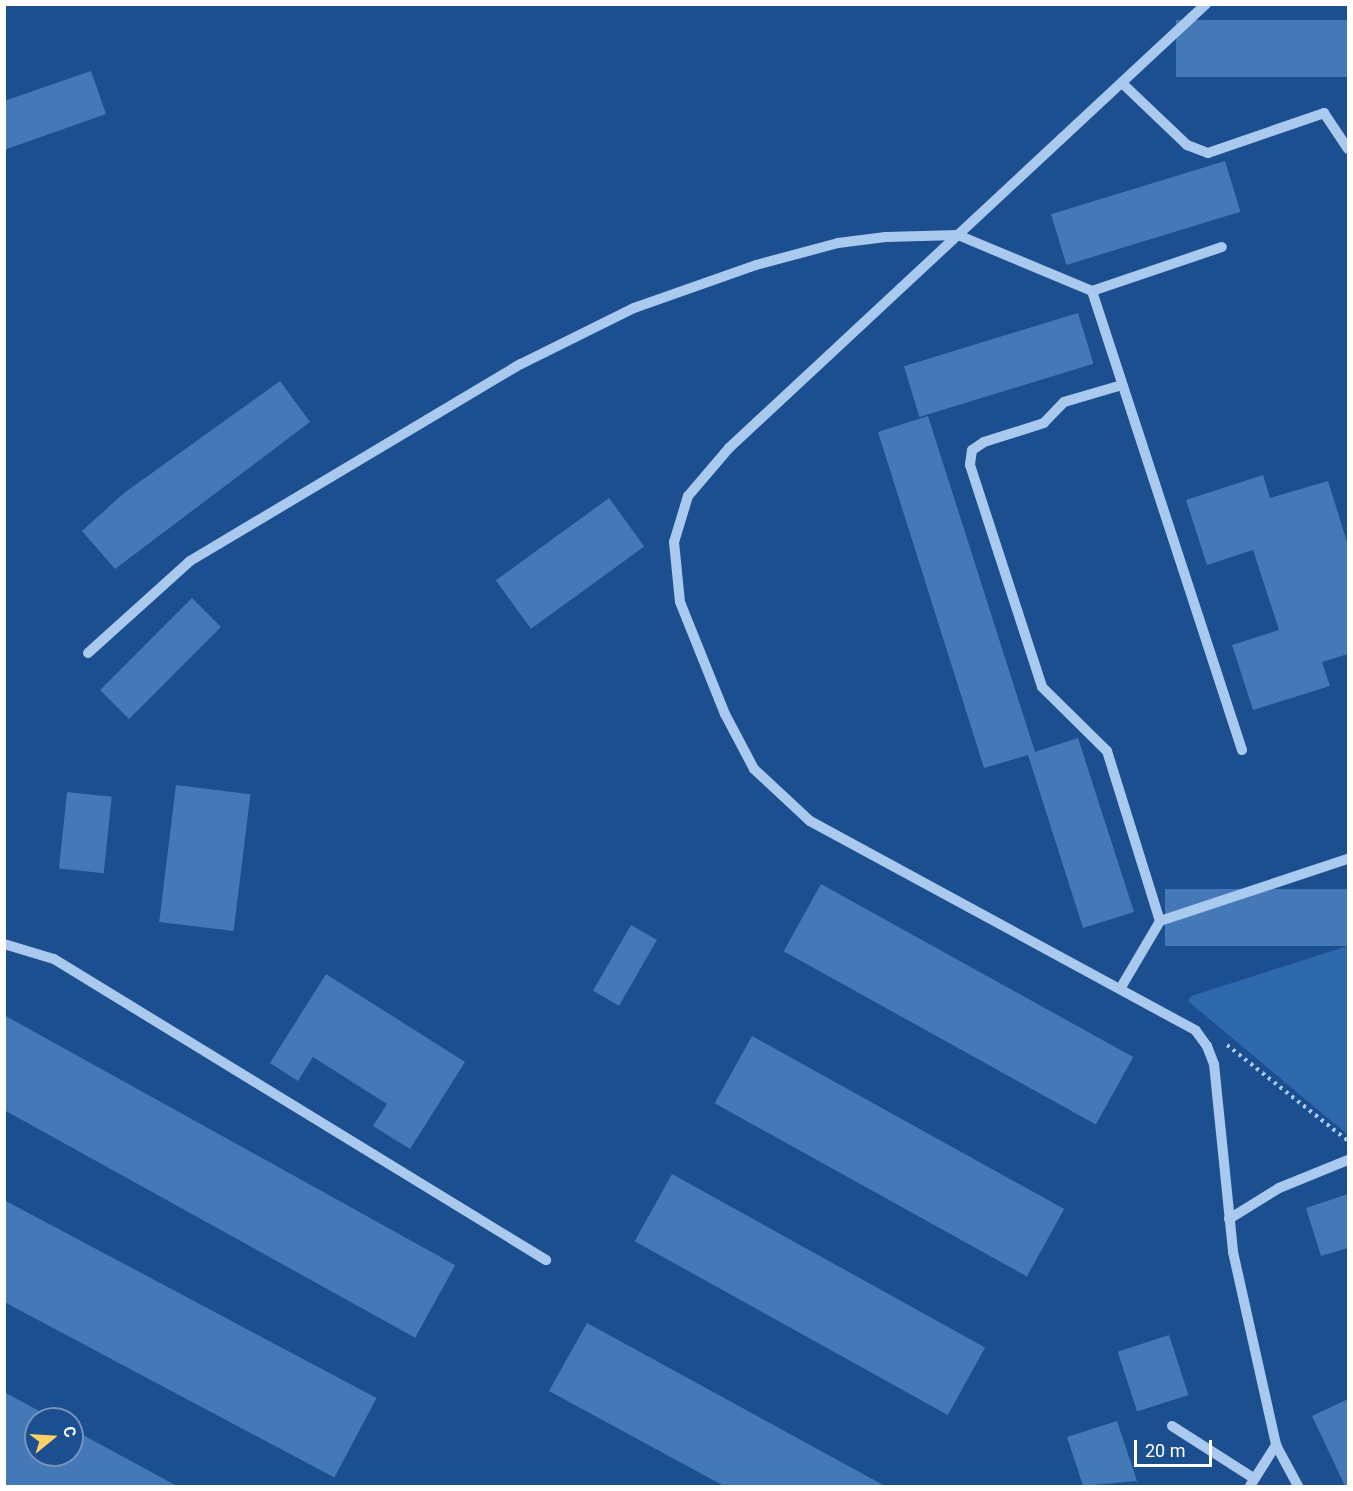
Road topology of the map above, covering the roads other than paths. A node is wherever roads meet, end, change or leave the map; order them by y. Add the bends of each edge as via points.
1 (1206, 4) edge
2 (1122, 83) junction
3 (1348, 149) edge
4 (958, 235) junction
5 (1222, 247) dead end
6 (1092, 291) junction
7 (1122, 385) junction
8 (88, 653) dead end
9 (1242, 750) dead end
10 (1348, 859) edge
11 (1160, 921) junction
12 (4, 944) edge
13 (1120, 988) junction
14 (1348, 1160) edge
15 (1229, 1219) junction
16 (546, 1260) dead end
17 (1172, 1426) dead end
18 (1276, 1445) junction
19 (1253, 1483) edge
20 (1298, 1486) edge

1 - 2 street
2 - 3 street via 1187,145 1208,153 1323,113
2 - 4 street
4 - 6 street
4 - 8 street via 838,243 634,308 521,364 200,555
4 - 13 street via 729,448 688,496 674,543 680,602 725,714 754,769 810,821
5 - 6 street
6 - 7 street
7 - 9 street
7 - 11 street via 1064,402 1044,423 984,442 972,450 970,465 1042,687 1107,751
10 - 11 street
11 - 13 street
12 - 16 street via 54,959
13 - 15 street via 1196,1031 1214,1064
14 - 15 street via 1279,1188
15 - 18 street
17 - 19 street
18 - 19 street
18 - 20 street

